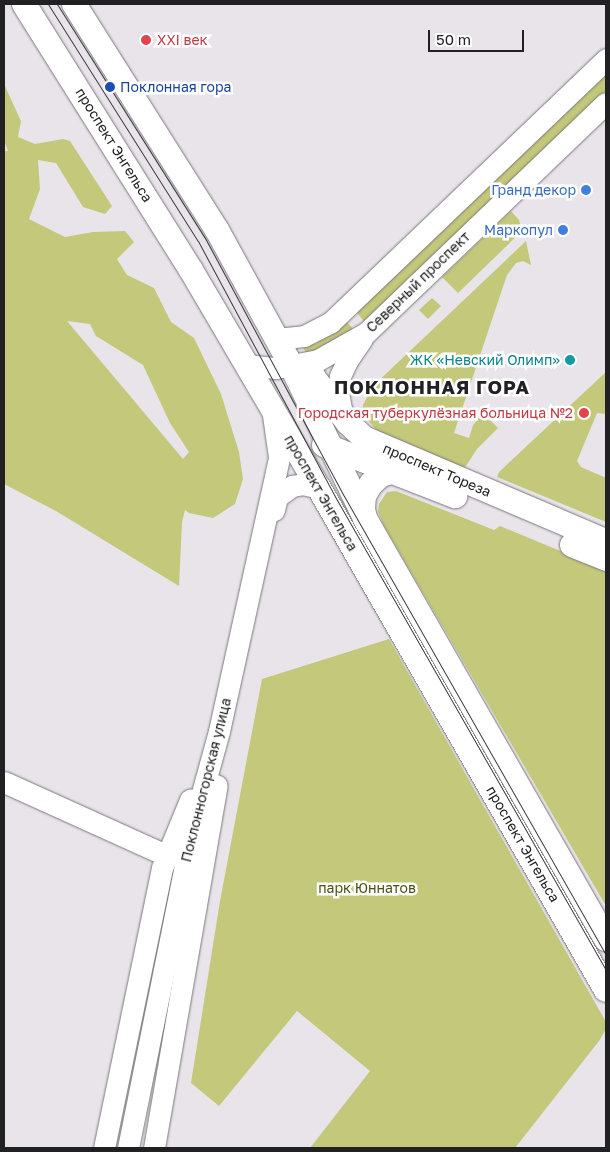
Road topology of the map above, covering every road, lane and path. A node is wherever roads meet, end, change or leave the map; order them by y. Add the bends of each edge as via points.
1 (24, 4) edge
2 (74, 4) edge
3 (606, 59) edge
4 (606, 103) edge
5 (366, 333) junction
6 (276, 339) junction
7 (246, 365) junction
8 (291, 365) junction
9 (272, 412) junction
10 (348, 423) junction
11 (331, 447) junction
12 (394, 471) junction
13 (319, 488) junction
14 (367, 522) junction
15 (606, 541) edge
16 (606, 559) edge
17 (219, 731) junction
18 (4, 782) edge
19 (166, 856) junction
20 (606, 939) edge
21 (606, 990) edge
22 (104, 1148) edge
23 (128, 1148) edge
24 (154, 1148) edge

1 - 7 main road, проспект Энгельса via 158,215
2 - 6 main road, проспект Энгельса via 217,230
3 - 6 main road via 331,322 304,336
4 - 5 main road, Северный проспект
5 - 8 main road, Северный проспект via 327,356
5 - 10 main road via 340,376 339,400
6 - 8 main road, проспект Энгельса
7 - 8 main road, Северный проспект via 276,368
7 - 9 main road, проспект Энгельса
8 - 10 main road, проспект Тореза via 314,378
8 - 11 main road, проспект Энгельса
9 - 11 main road, проспект Тореза via 303,437
9 - 13 main road, проспект Энгельса
9 - 17 main road, Поклонногорская улица via 279,456
10 - 15 main road, проспект Тореза via 364,438 389,451
11 - 12 main road, проспект Тореза
11 - 14 main road, проспект Энгельса
12 - 14 main road via 381,475 370,484 364,496
12 - 16 main road, проспект Тореза
13 - 21 main road, проспект Энгельса
13 - 24 main road, Поклонногорская улица via 302,484 292,486 277,498 226,735
14 - 20 main road, проспект Энгельса
17 - 19 main road, Поклонногорская улица
17 - 23 main road, Поклонногорская улица via 194,822
18 - 19 main road
19 - 22 main road, Поклонногорская улица

